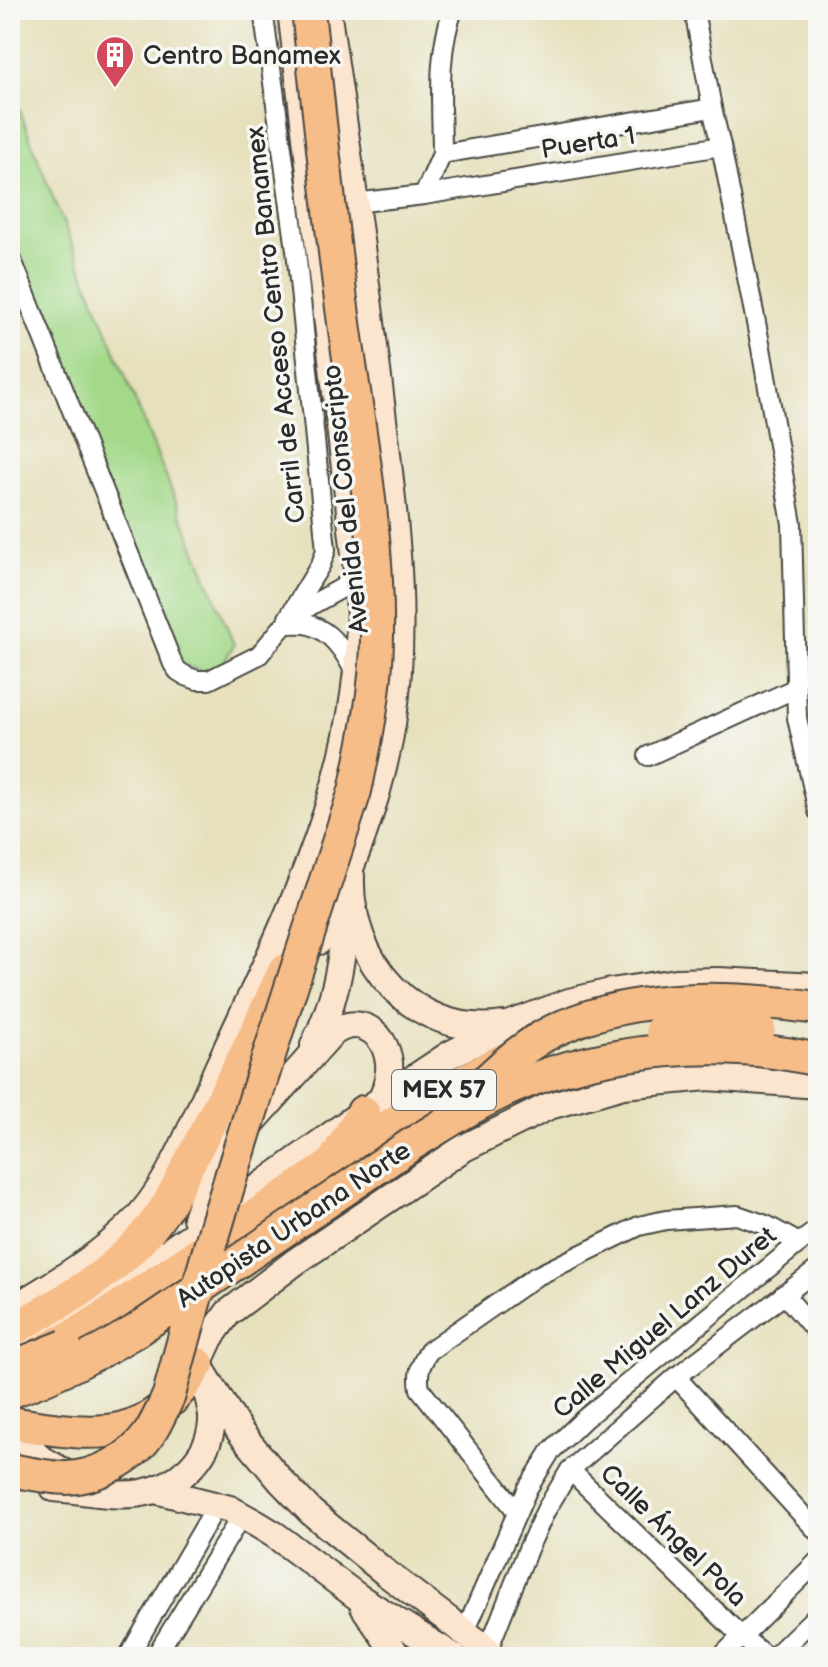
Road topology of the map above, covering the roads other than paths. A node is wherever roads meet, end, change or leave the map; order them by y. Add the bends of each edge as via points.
1 (263, 10) edge
2 (291, 10) edge
3 (308, 10) edge
4 (327, 10) edge
5 (453, 10) edge
6 (694, 10) edge
7 (712, 108) junction
8 (721, 146) junction
9 (442, 154) junction
10 (424, 195) junction
11 (366, 201) junction
12 (302, 208) junction
13 (10, 255) edge
14 (357, 571) junction
15 (360, 603) junction
16 (285, 624) junction
17 (357, 677) junction
18 (796, 688) junction
19 (648, 756) dead end
20 (351, 786) junction
21 (818, 811) edge
22 (327, 813) junction
23 (350, 879) junction
24 (818, 986) edge
25 (818, 1008) edge
26 (511, 1024) junction
27 (818, 1024) edge
28 (818, 1037) edge
29 (818, 1060) edge
30 (303, 1065) junction
31 (818, 1073) edge
32 (485, 1082) junction
33 (818, 1085) edge
34 (373, 1105) junction
35 (214, 1164) junction
36 (332, 1164) junction
37 (196, 1218) dead end
38 (818, 1229) edge
39 (799, 1243) junction
40 (818, 1269) edge
41 (784, 1294) junction
42 (15, 1320) edge
43 (818, 1334) edge
44 (194, 1352) junction
45 (10, 1366) edge
46 (676, 1377) junction
47 (10, 1392) edge
48 (10, 1407) edge
49 (14, 1430) edge
50 (10, 1470) edge
51 (570, 1470) junction
52 (10, 1483) edge
53 (155, 1490) junction
54 (99, 1492) junction
55 (217, 1505) junction
56 (517, 1512) junction
57 (242, 1515) junction
58 (818, 1532) edge
59 (818, 1561) edge
60 (358, 1597) junction
61 (818, 1614) edge
62 (742, 1637) junction
63 (463, 1644) edge
64 (489, 1655) edge
65 (128, 1657) edge
66 (155, 1657) edge
67 (398, 1657) edge
68 (454, 1657) edge
69 (721, 1657) edge
70 (767, 1657) edge
71 (774, 1657) edge

1 - 12 street, Carril de Acceso Centro Banamex
2 - 12 main road, Avenida del Conscripto
3 - 50 highway, bridge via 374,558 377,635 363,755 158,1419 135,1449 90,1474 64,1478
4 - 11 main road, Avenida del Conscripto
5 - 9 street via 442,54
6 - 7 street
7 - 8 street
7 - 9 street, Puerta 1
8 - 10 street, Puerta 1
8 - 18 street via 792,524
9 - 10 street
10 - 11 street, Puerta 1
11 - 12 street, Puerta 1
11 - 23 main road, Avenida del Conscripto via 400,640 389,746
12 - 14 main road, Avenida del Conscripto
12 - 16 street, Carril de Acceso Centro Banamex via 326,550
13 - 16 street via 178,671 209,680 259,655
14 - 15 main road, Avenida del Conscripto
14 - 16 street via 342,588
15 - 17 main road, Avenida del Conscripto
15 - 20 highway via 371,641 370,676
16 - 17 street via 310,625 324,633 339,646
17 - 22 main road, Avenida del Conscripto
18 - 19 street
18 - 21 street via 797,718
20 - 22 main road
20 - 42 highway via 298,937 251,1043 158,1220 94,1282
22 - 42 main road, Avenida del Conscripto via 270,957 163,1183 120,1234
23 - 26 main road via 362,941 398,994 448,1021 479,1027
23 - 30 main road via 338,980
23 - 35 main road, Avenida del Conscripto
24 - 26 main road via 676,982 569,1002
25 - 32 highway, bridge via 749,1001 633,1007 564,1026 530,1045
26 - 34 main road via 449,1055
27 - 36 highway, MEX 57 via 719,1013 657,1017 584,1033 503,1058 432,1096
28 - 32 highway, Autopista Urbana Norte, bridge via 710,1026 649,1030 545,1054
29 - 47 highway, Autopista Urbana Norte, bridge via 733,1049 662,1051 593,1062 518,1085 446,1122 134,1332
30 - 34 main road via 335,1031 350,1025 371,1030 382,1041 388,1060 388,1080
30 - 35 main road
31 - 48 highway, MEX 57 via 767,1064 660,1063 580,1078 481,1115 118,1359
32 - 45 highway, Autopista Urbana Norte, bridge via 422,1115 106,1324
33 - 44 main road via 708,1077 623,1085 549,1106 462,1149 295,1262 228,1313
34 - 36 highway
34 - 42 main road via 100,1299 37,1333
35 - 37 main road, Avenida del Conscripto
36 - 45 highway, MEX 57 via 85,1328
38 - 39 street, Calle Miguel Lanz Duret
39 - 56 street, Calle Miguel Lanz Duret via 584,1419 551,1451
39 - 56 street via 737,1215 639,1226 535,1277 429,1351 417,1376 420,1389
40 - 41 street, Calle Miguel Lanz Duret
41 - 43 street
41 - 46 street, Calle Miguel Lanz Duret
44 - 49 highway via 184,1389 127,1428 94,1433
44 - 53 main road via 210,1402 209,1436 194,1464
44 - 63 main road via 240,1432 281,1481
46 - 51 street, Calle Miguel Lanz Duret
46 - 58 street
49 - 54 main road via 48,1464
51 - 62 street, Calle Ángel Pola
51 - 64 street, Calle Miguel Lanz Duret via 528,1549
52 - 54 main road
53 - 54 main road
53 - 55 main road
55 - 57 main road
55 - 65 street
56 - 63 street, Calle Miguel Lanz Duret
57 - 60 main road
57 - 66 street
59 - 62 street
60 - 67 main road
60 - 68 main road
61 - 71 street
62 - 69 street
62 - 70 street, Calle Ángel Pola
63 - 64 main road

